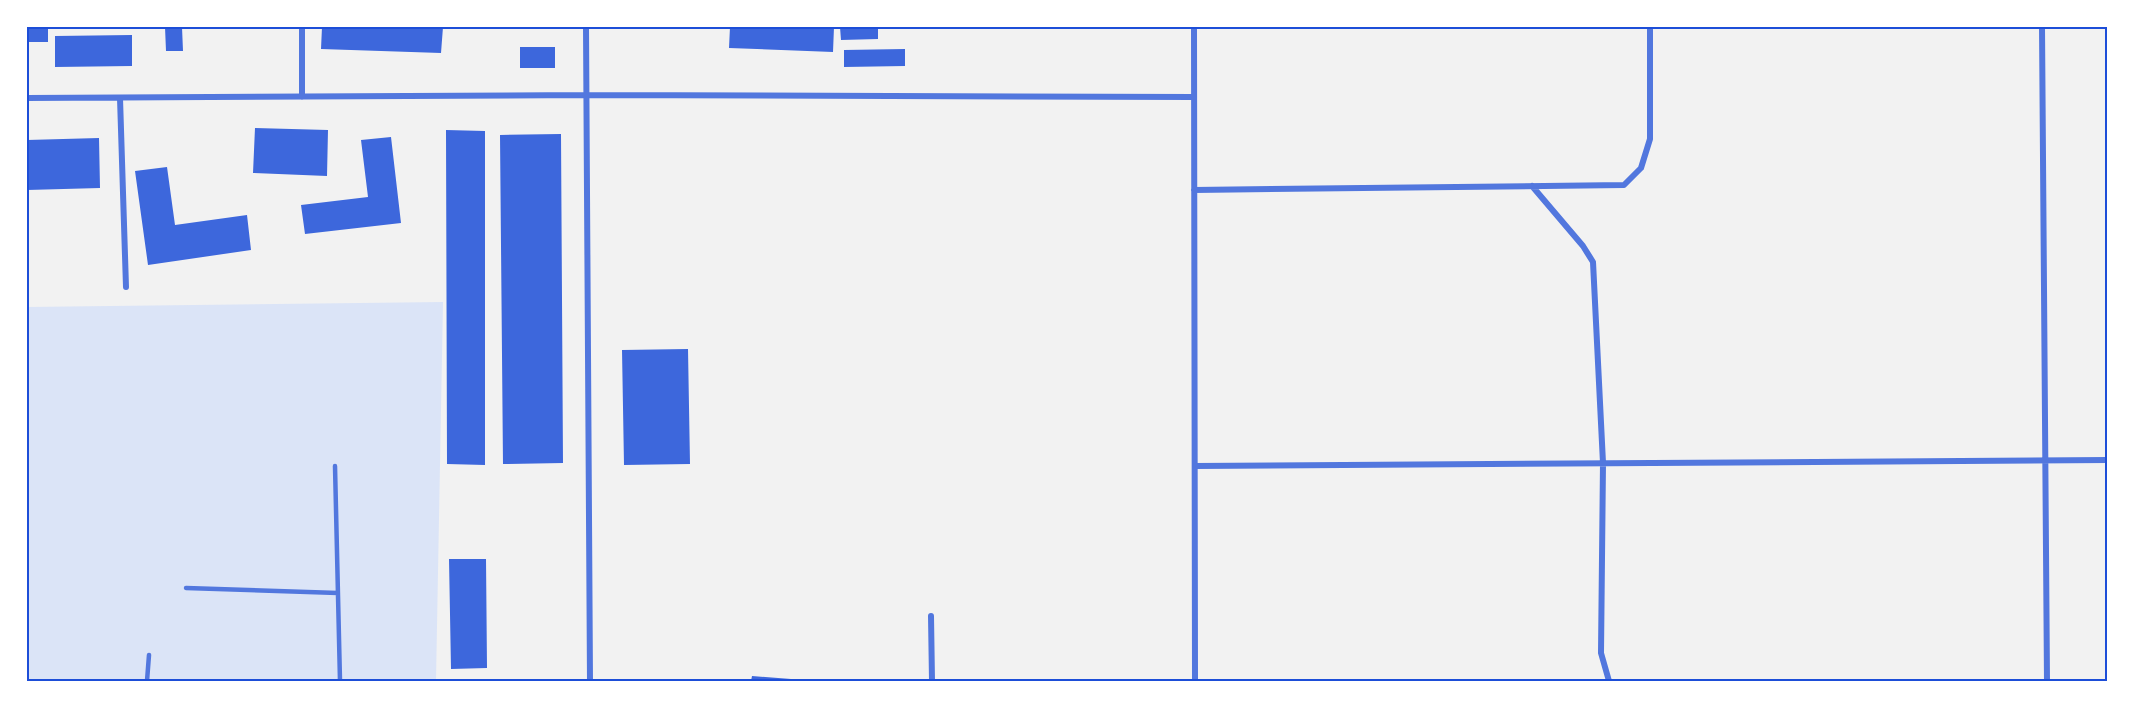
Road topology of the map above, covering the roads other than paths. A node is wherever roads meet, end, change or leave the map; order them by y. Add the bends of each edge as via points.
1 (302, 27) edge
2 (586, 27) edge
3 (1194, 27) edge
4 (1650, 27) edge
5 (2042, 27) edge
6 (587, 95) junction
7 (302, 97) junction
8 (1194, 97) junction
9 (120, 98) junction
10 (27, 99) edge
11 (1532, 186) junction
12 (1194, 190) junction
13 (126, 287) dead end
14 (2046, 460) junction
15 (2108, 460) edge
16 (1603, 463) junction
17 (335, 466) dead end
18 (1194, 466) junction
19 (186, 588) dead end
20 (338, 593) junction
21 (932, 616) dead end
22 (148, 655) dead end
23 (147, 681) edge
24 (340, 681) edge
25 (590, 681) edge
26 (932, 681) edge
27 (1195, 681) edge
28 (1610, 681) edge
29 (2047, 681) edge

1 - 7 street
2 - 6 street
3 - 8 street
4 - 11 street via 1650,139 1641,168 1624,184
5 - 14 street
6 - 7 street
6 - 8 street
6 - 25 street
7 - 9 street
8 - 12 street
9 - 10 street
9 - 13 street
11 - 12 street
11 - 16 street via 1593,262
12 - 18 street
14 - 15 street
14 - 16 street
14 - 29 street
16 - 18 street
16 - 28 street via 1601,653
17 - 20 lane
18 - 27 street
19 - 20 lane
20 - 24 lane
21 - 26 street
22 - 23 lane

